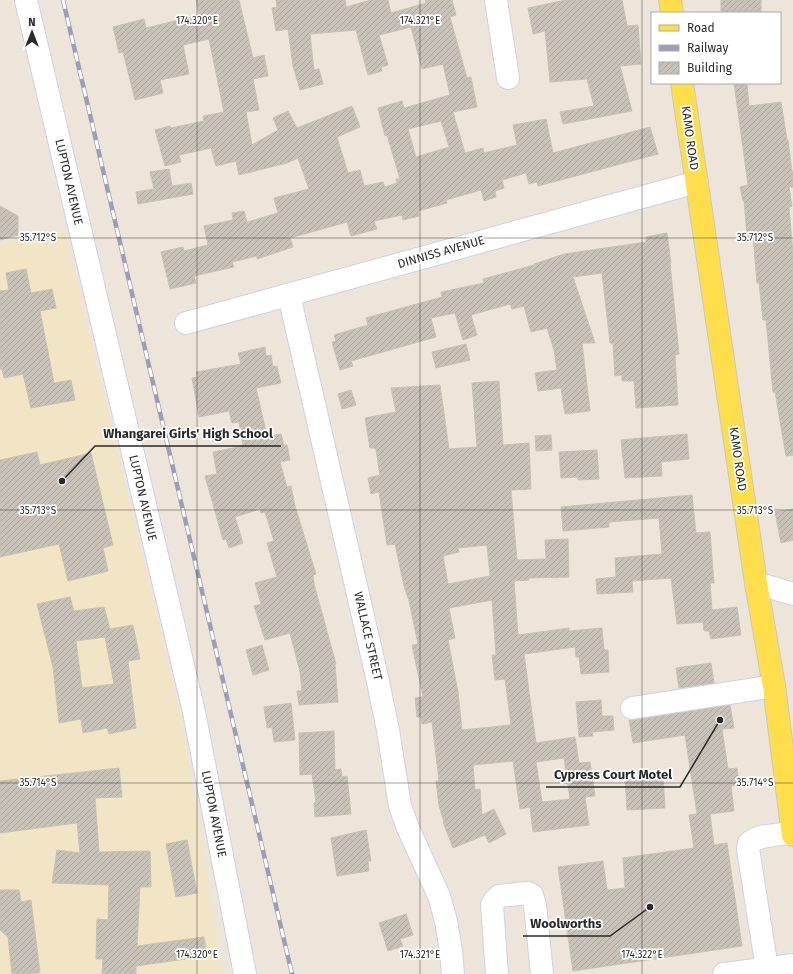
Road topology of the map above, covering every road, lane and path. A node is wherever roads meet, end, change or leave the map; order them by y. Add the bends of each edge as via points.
1 (26, 0) edge
2 (496, 0) edge
3 (670, 0) edge
4 (672, 12) edge
5 (508, 78) dead end
6 (682, 84) edge
7 (697, 182) junction
8 (289, 294) junction
9 (186, 323) dead end
10 (756, 583) junction
11 (793, 594) edge
12 (774, 686) junction
13 (632, 708) dead end
14 (793, 834) edge
15 (793, 965) edge
16 (767, 969) junction
17 (245, 974) edge
18 (453, 974) edge
19 (497, 974) edge
20 (542, 974) edge
21 (724, 974) edge

1 - 17 street, LUPTON AVENUE via 194,712
2 - 5 street
3 - 4 main road
6 - 7 main road, KAMO ROAD
7 - 8 street, DINNISS AVENUE
7 - 10 main road, KAMO ROAD
8 - 9 street, DINNISS AVENUE
8 - 18 street, WALLACE STREET via 377,677 400,806 439,896 446,921
10 - 11 street
10 - 12 main road, KAMO ROAD
12 - 13 street
12 - 14 main road, KAMO ROAD
14 - 16 street via 761,838 749,843
15 - 16 street
16 - 21 street
19 - 20 street via 492,905 499,896 528,893 532,895 534,905

